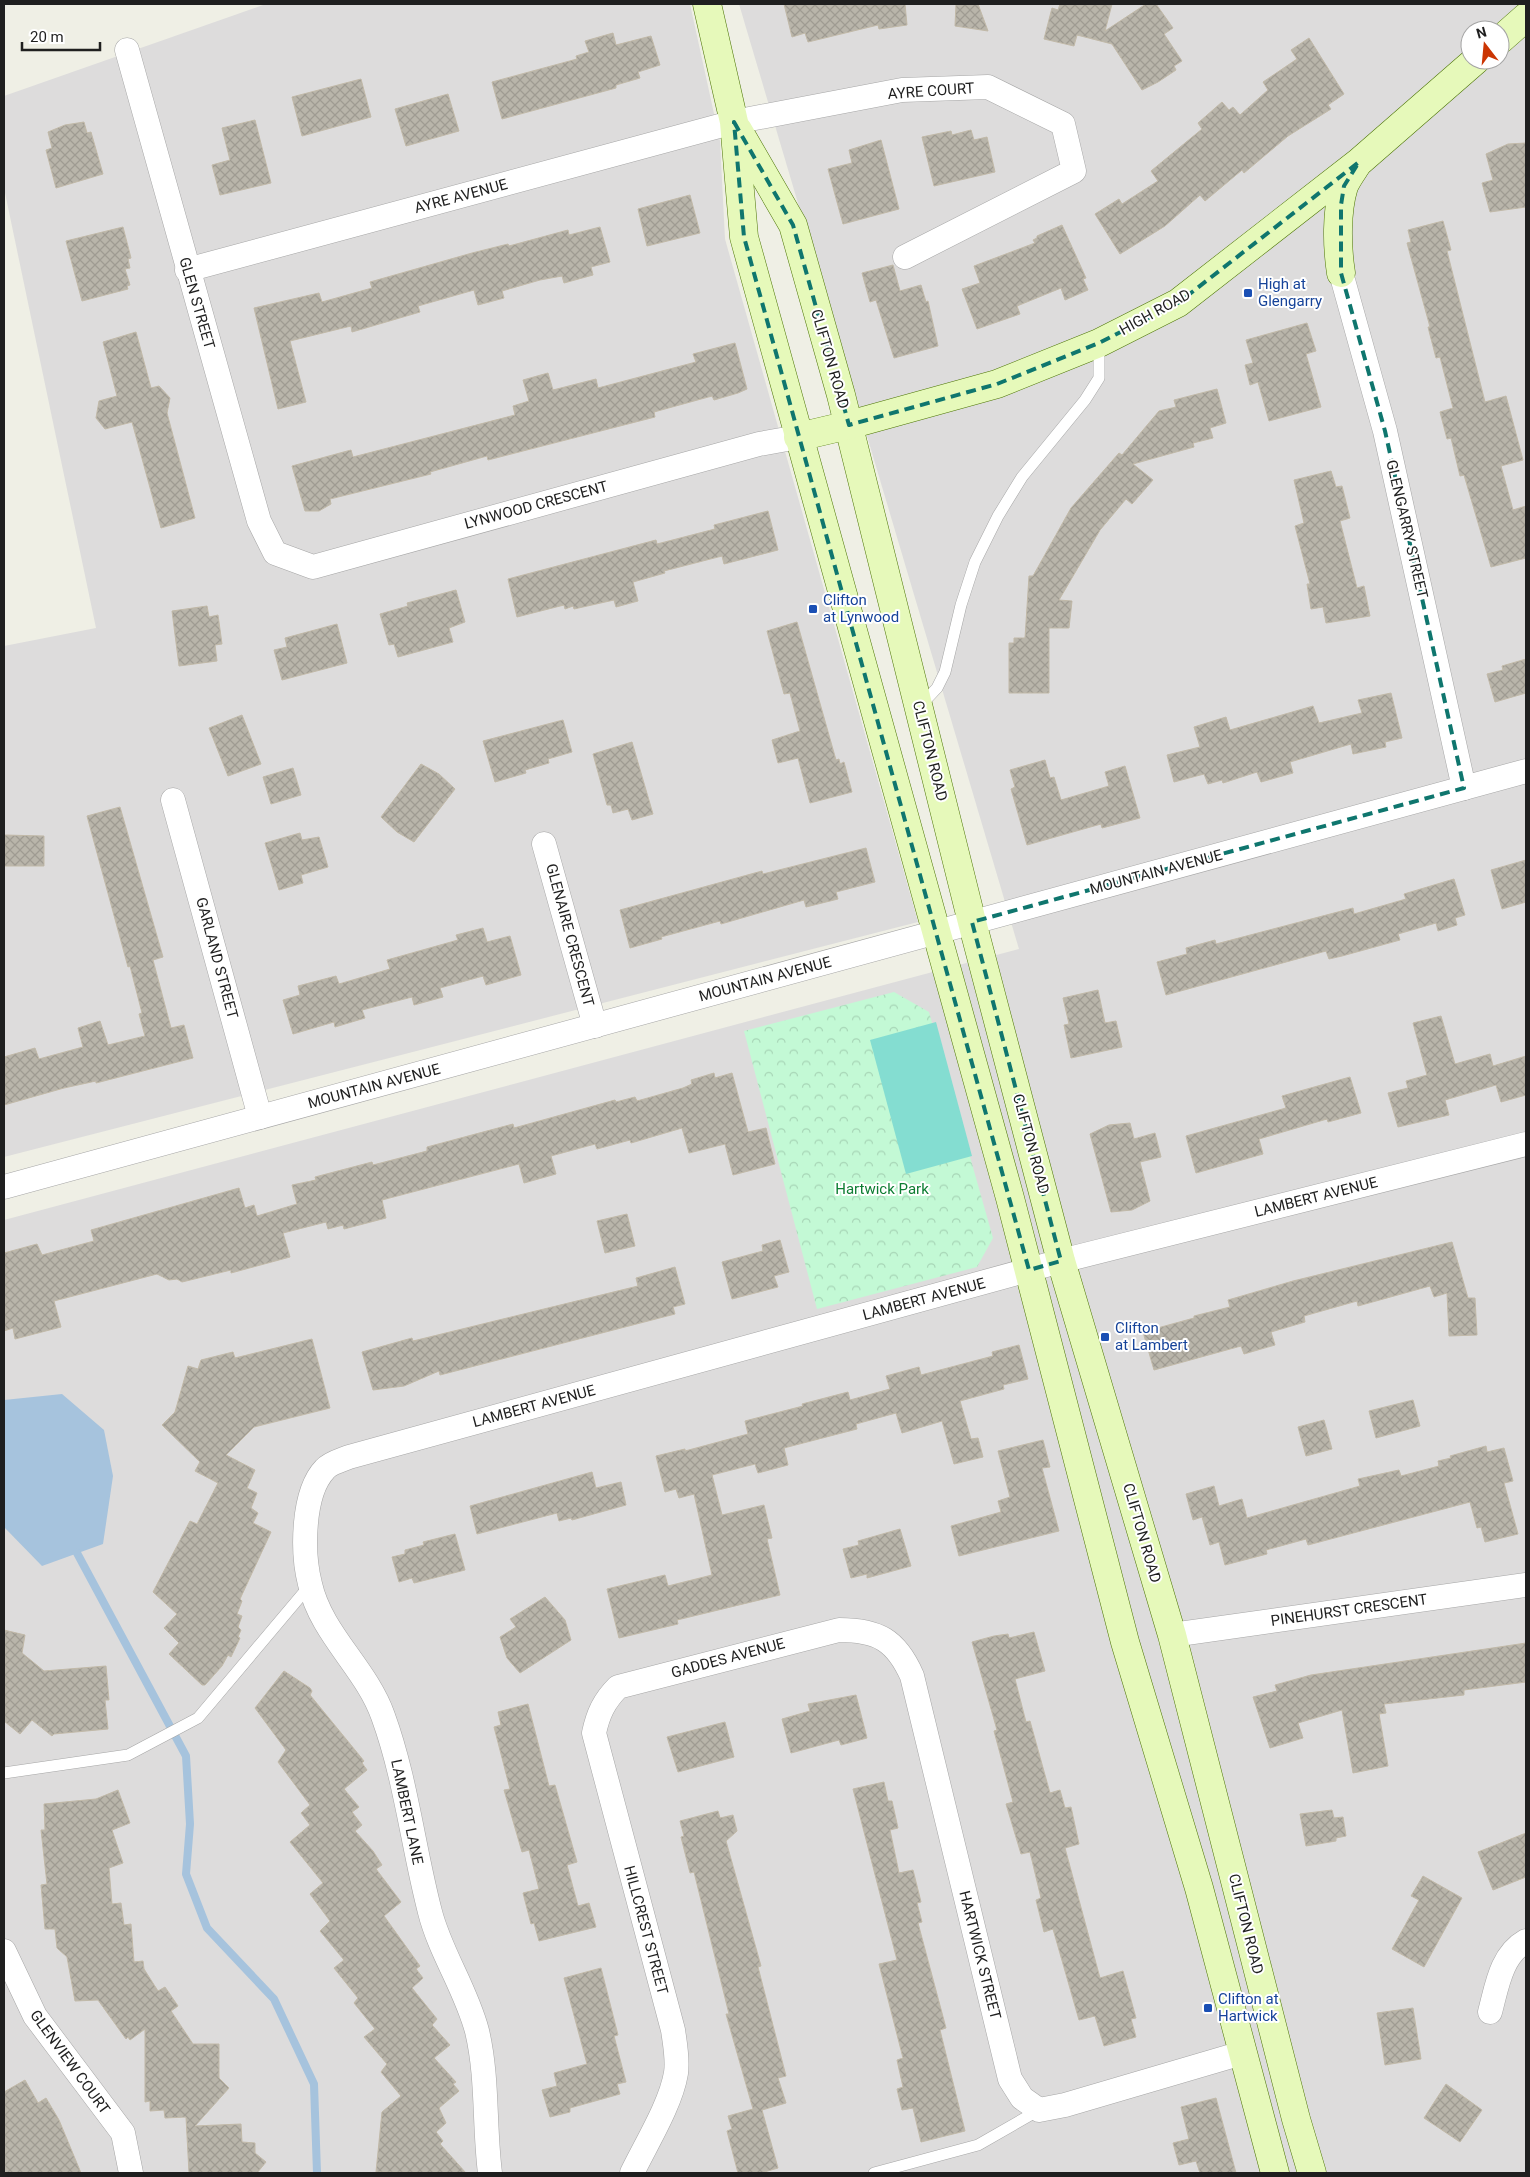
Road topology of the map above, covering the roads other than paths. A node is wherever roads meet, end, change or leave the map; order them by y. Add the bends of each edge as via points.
1 (707, 4) edge
2 (1526, 17) edge
3 (1510, 31) edge
4 (128, 50) dead end
5 (1465, 70) edge
6 (734, 122) junction
7 (1359, 162) junction
8 (904, 257) dead end
9 (187, 270) junction
10 (1341, 273) joint
11 (1099, 342) junction
12 (849, 425) junction
13 (798, 437) junction
14 (275, 553) joint
15 (918, 707) junction
16 (1526, 771) edge
17 (1464, 788) junction
18 (174, 800) dead end
19 (544, 844) dead end
20 (972, 922) junction
21 (938, 932) junction
22 (595, 1026) junction
23 (260, 1117) junction
24 (1526, 1144) edge
25 (4, 1187) edge
26 (1062, 1261) junction
27 (1029, 1270) junction
28 (326, 1467) joint
29 (310, 1585) junction
30 (1526, 1585) edge
31 (839, 1630) joint
32 (1172, 1635) junction
33 (618, 1687) joint
34 (4, 1774) edge
35 (1526, 1941) edge
36 (4, 1951) edge
37 (1490, 2012) dead end
38 (1242, 2053) junction
39 (1039, 2110) junction
40 (131, 2173) edge
41 (490, 2173) edge
42 (632, 2173) edge
43 (874, 2173) edge
44 (1274, 2173) edge
45 (1312, 2173) edge

1 - 6 main road, CLIFTON ROAD
2 - 3 main road
4 - 9 street, GLEN STREET
5 - 7 main road, HIGH ROAD
6 - 8 street, AYRE COURT via 902,90 988,87 1063,124 1074,171
6 - 9 street, AYRE AVENUE
6 - 12 main road, CLIFTON ROAD via 793,225
6 - 13 main road, CLIFTON ROAD via 744,237
7 - 10 main road via 1344,186 1339,243
7 - 11 main road, HIGH ROAD via 1178,303
9 - 14 street, GLEN STREET via 259,520
10 - 17 street, GLENGARRY STREET via 1385,431
11 - 12 main road, HIGH ROAD via 997,384
11 - 15 lane via 1099,378 1085,400 1022,476 998,516 975,562 945,672 937,688
12 - 13 main road, HIGH ROAD
12 - 15 main road, CLIFTON ROAD
13 - 14 street, LYNWOOD CRESCENT via 759,444 313,567
13 - 21 main road, CLIFTON ROAD
15 - 20 main road, CLIFTON ROAD
16 - 17 street, MOUNTAIN AVENUE
17 - 20 street, MOUNTAIN AVENUE
18 - 23 street, GARLAND STREET
19 - 22 street, GLENAIRE CRESCENT
20 - 21 street, MOUNTAIN AVENUE
20 - 26 main road, CLIFTON ROAD
21 - 22 street, MOUNTAIN AVENUE
21 - 27 main road, CLIFTON ROAD
22 - 23 street, MOUNTAIN AVENUE
23 - 25 street, MOUNTAIN AVENUE
24 - 26 street, LAMBERT AVENUE
26 - 27 street, LAMBERT AVENUE
26 - 32 main road, CLIFTON ROAD
27 - 28 street, LAMBERT AVENUE via 349,1457
27 - 38 main road, CLIFTON ROAD via 1125,1642 1199,1888
28 - 29 street, LAMBERT LANE via 316,1481 309,1502 305,1537
29 - 34 lane via 198,1718 128,1755
29 - 41 street, LAMBERT LANE via 326,1622 374,1696 388,1730 431,1915 477,2031 484,2069
30 - 32 street, PINEHURST CRESCENT
31 - 33 street, GADDES AVENUE
31 - 39 street, HARTWICK STREET via 859,1630 883,1637 906,1662 912,1676 1010,2079 1022,2098
32 - 45 main road, CLIFTON ROAD
33 - 42 street, HILLCREST STREET via 606,1699 594,1734 673,2030 676,2053 673,2089
35 - 37 street via 1504,1964
36 - 40 street, GLENVIEW COURT via 35,2016 123,2133
38 - 39 street
38 - 44 main road, CLIFTON ROAD
39 - 43 lane via 978,2145

